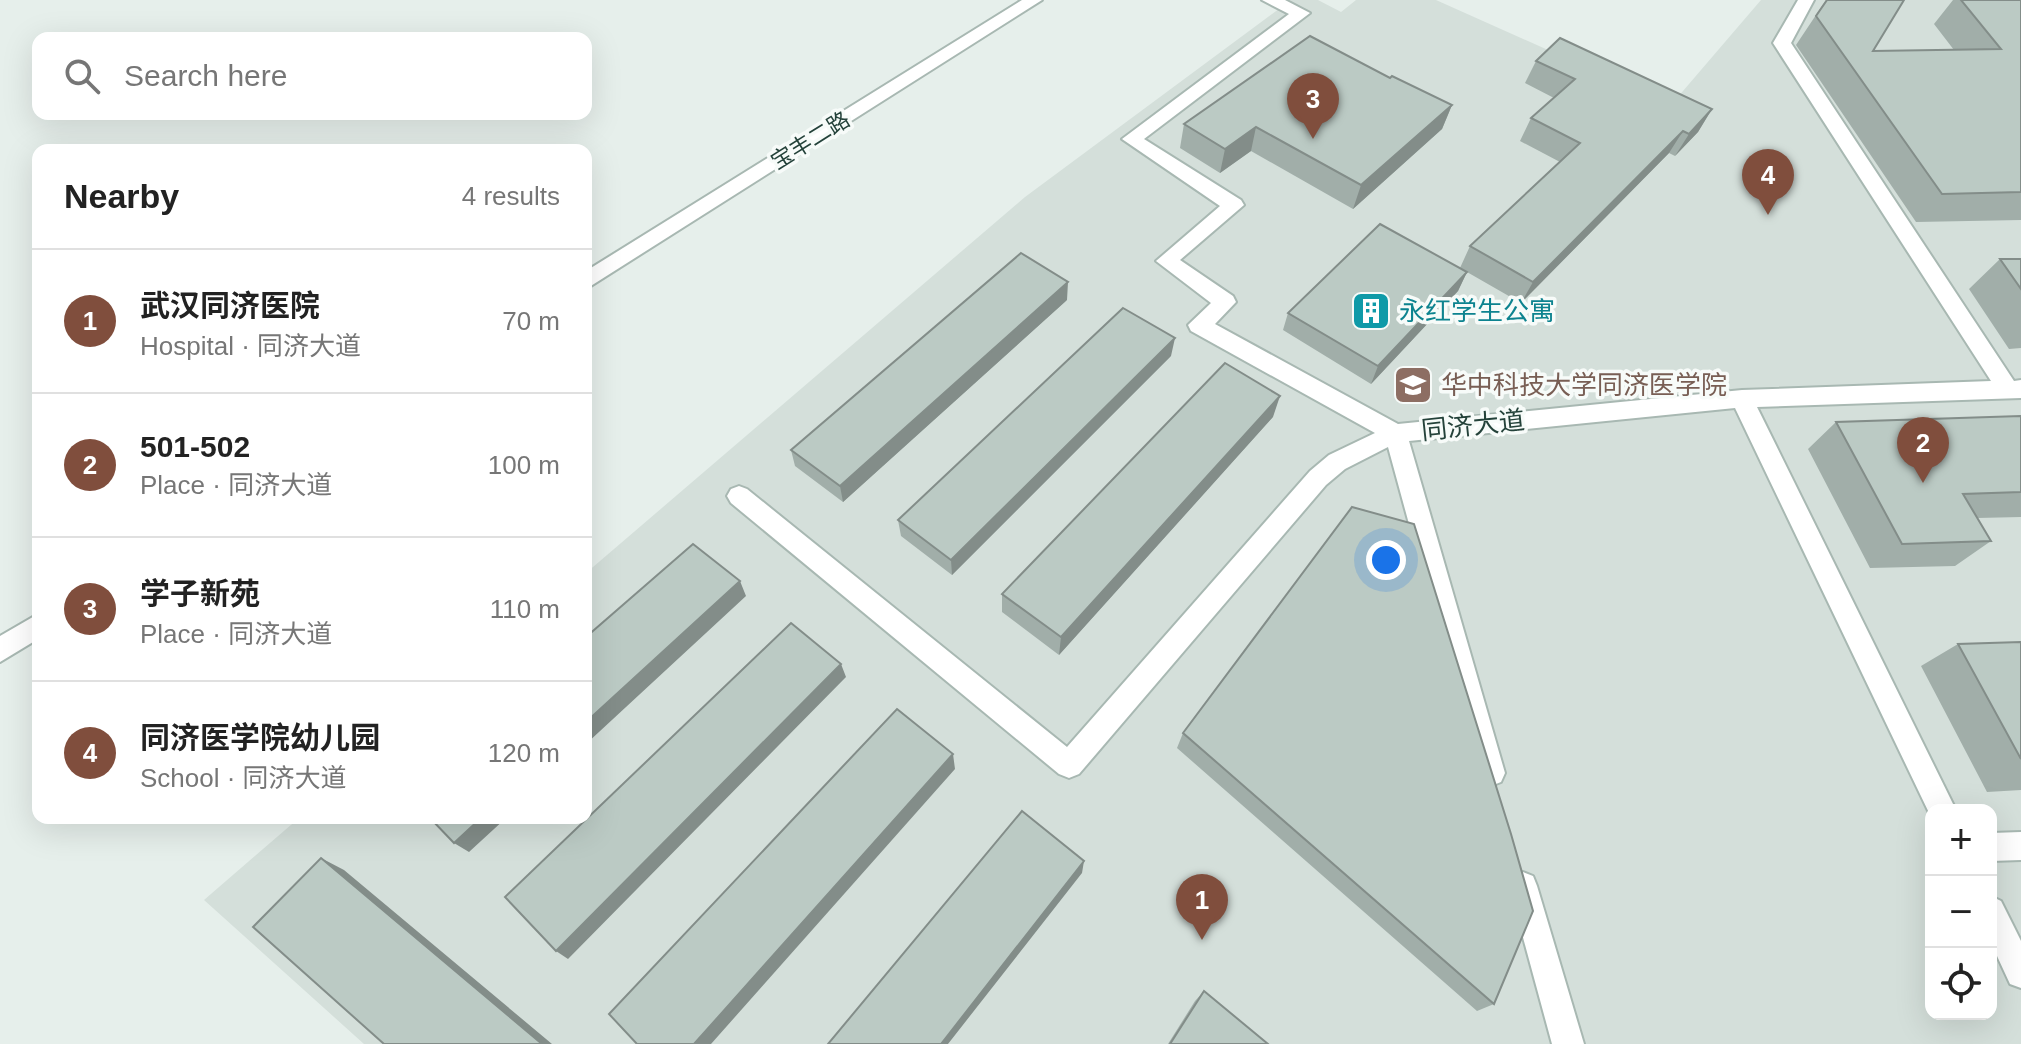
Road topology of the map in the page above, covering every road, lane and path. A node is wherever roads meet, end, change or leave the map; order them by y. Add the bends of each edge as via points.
1 (1034, 0) edge
2 (1270, 0) edge
3 (1806, 0) edge
4 (592, 277) edge
5 (2014, 390) edge
6 (1742, 399) junction
7 (1395, 433) junction
8 (739, 496) dead end
9 (32, 629) edge
10 (0, 650) edge
11 (1499, 799) edge
12 (1939, 804) edge
13 (2021, 846) edge
14 (1997, 847) edge
15 (1516, 861) edge
16 (1997, 923) edge
17 (2021, 973) edge
18 (1568, 1044) edge

1 - 4 street, 宝丰二路
2 - 7 street via 1301,13 1131,139 1234,205 1166,261 1226,302 1199,325
3 - 5 street via 1782,43
5 - 6 street, 同济大道
6 - 7 street, 同济大道
6 - 12 street
7 - 8 street, 同济大道 via 1337,462 1318,478 1069,765
7 - 11 street
9 - 10 street
13 - 14 street
15 - 18 street
16 - 17 street

